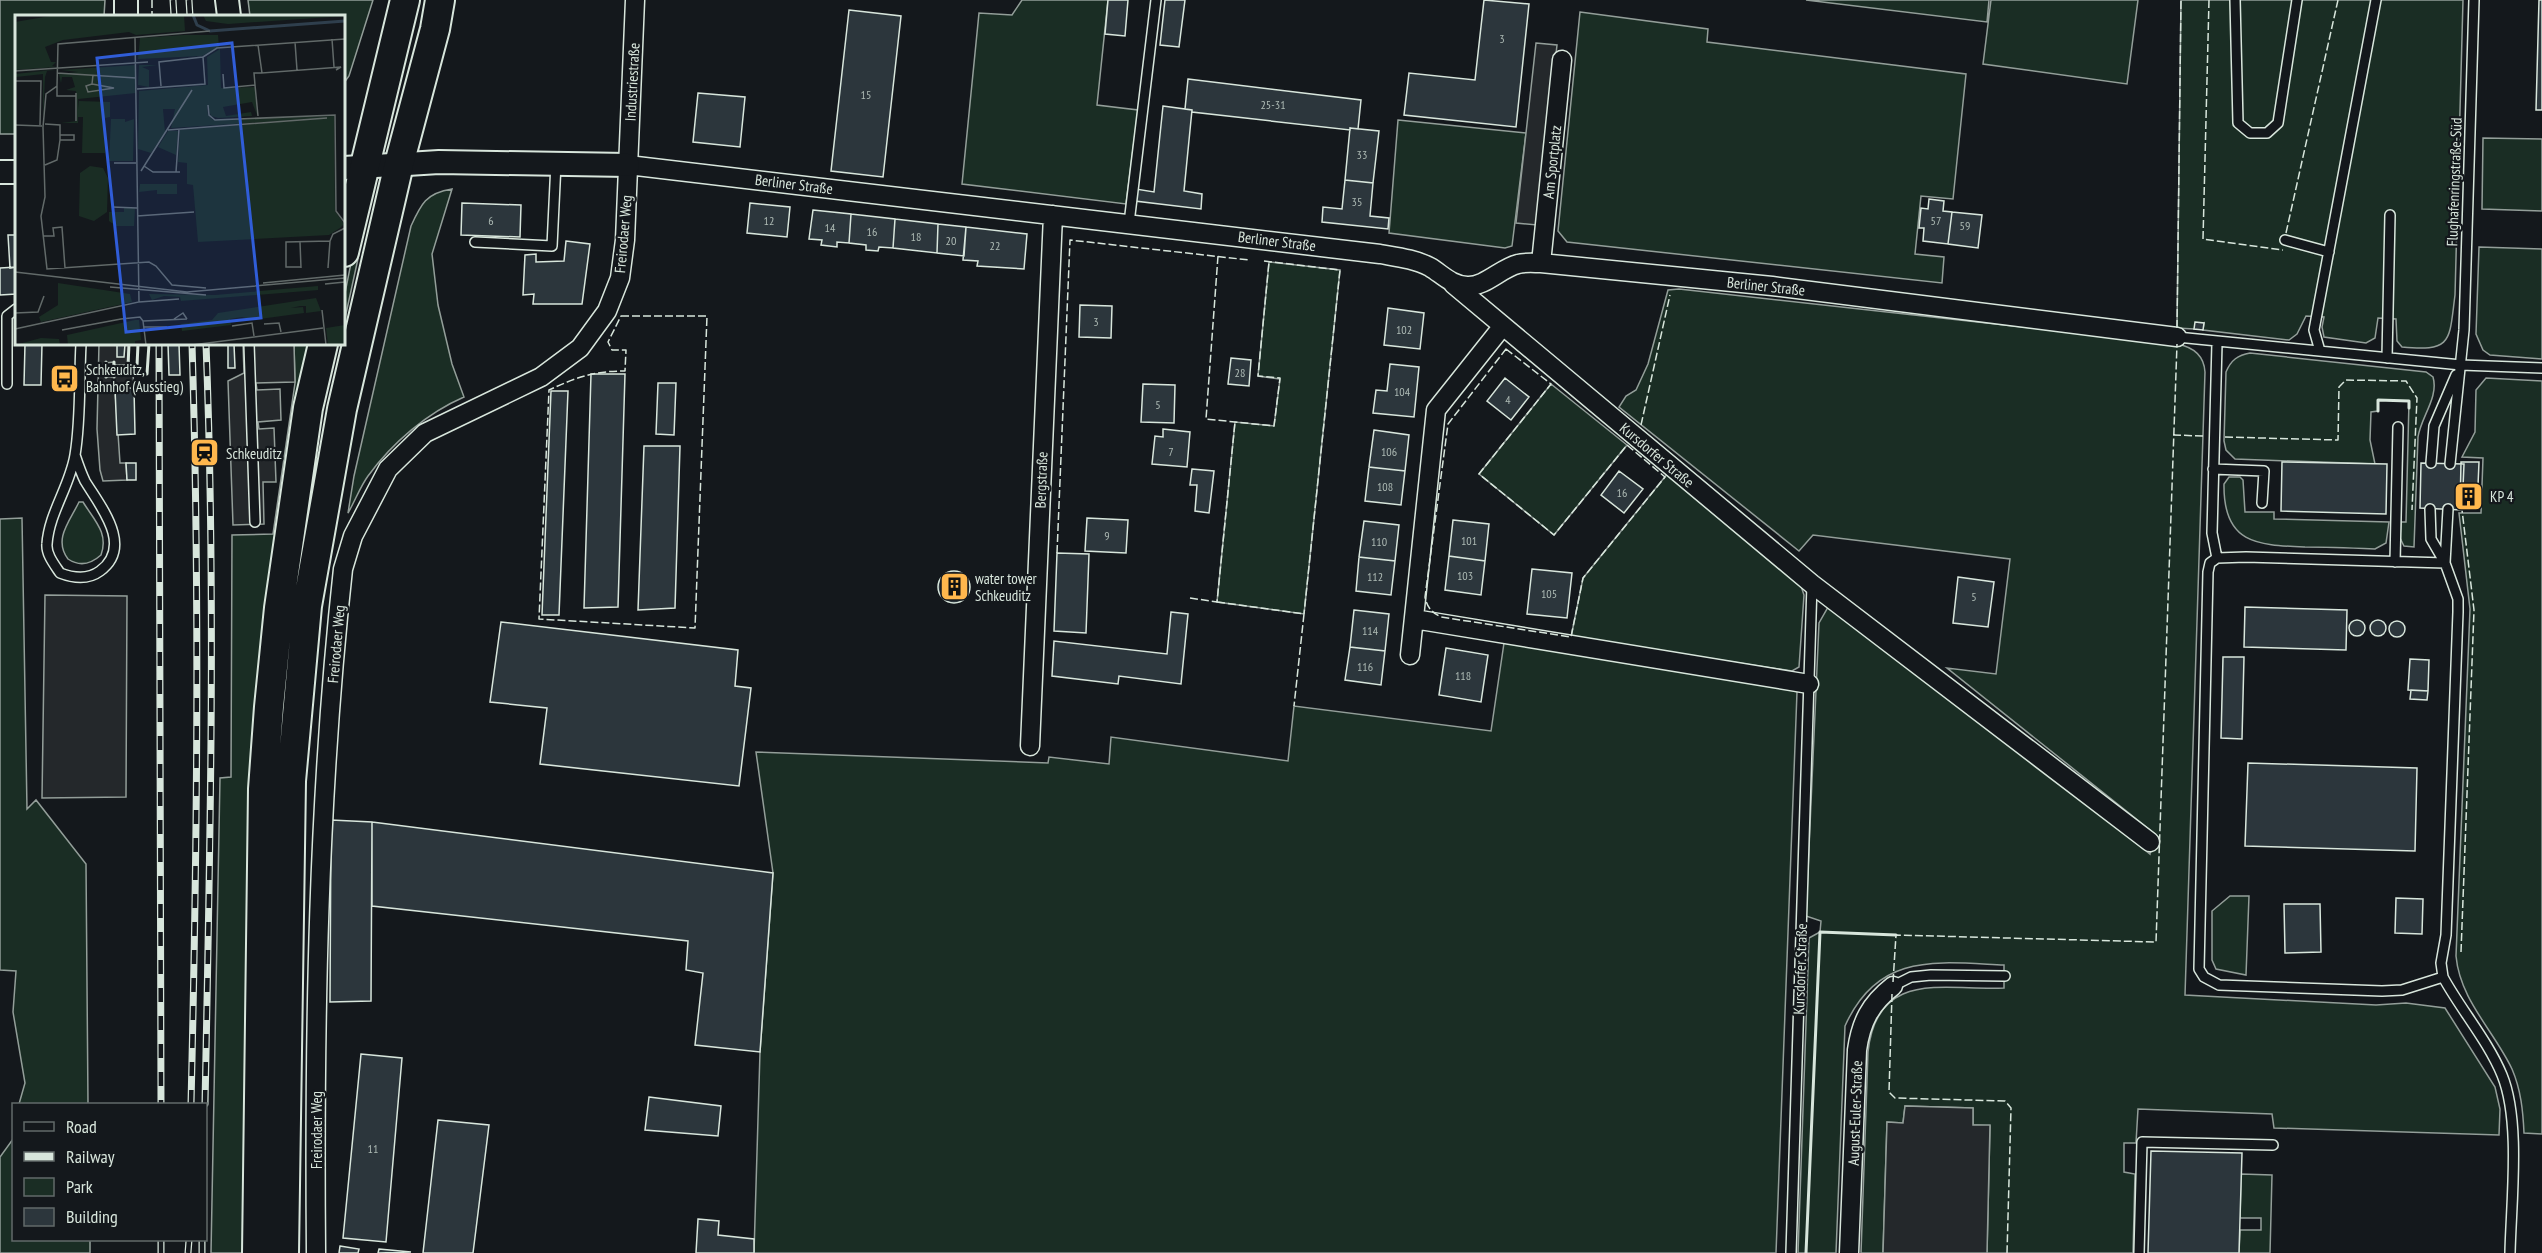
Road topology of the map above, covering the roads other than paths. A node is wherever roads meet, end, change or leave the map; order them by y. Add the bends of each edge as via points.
1 (227, 0) edge
2 (405, 0) edge
3 (440, 0) edge
4 (635, 0) edge
5 (1156, 0) edge
6 (2235, 0) edge
7 (2297, 0) edge
8 (2376, 0) edge
9 (2474, 0) edge
10 (229, 15) edge
11 (1562, 60) dead end
12 (399, 164) junction
13 (556, 164) junction
14 (628, 165) junction
15 (353, 167) edge
16 (1053, 215) junction
17 (2390, 215) dead end
18 (1129, 223) junction
19 (2284, 240) dead end
20 (475, 242) dead end
21 (345, 243) edge
22 (2329, 252) junction
23 (1541, 263) junction
24 (1452, 283) junction
25 (15, 310) edge
26 (1502, 327) junction
27 (2177, 337) joint
28 (2217, 343) junction
29 (81, 345) edge
30 (249, 345) edge
31 (322, 345) edge
32 (2320, 351) junction
33 (2387, 358) junction
34 (2460, 365) junction
35 (2542, 368) edge
36 (7, 384) dead end
37 (2398, 427) dead end
38 (75, 455) junction
39 (2431, 463) dead end
40 (2450, 464) dead end
41 (2213, 470) junction
42 (2262, 503) dead end
43 (2430, 509) dead end
44 (2448, 509) dead end
45 (255, 522) dead end
46 (2217, 558) junction
47 (2395, 561) junction
48 (2445, 563) junction
49 (1812, 584) junction
50 (1414, 619) junction
51 (1410, 654) dead end
52 (1809, 684) junction
53 (1030, 746) dead end
54 (2150, 842) dead end
55 (2005, 976) dead end
56 (2443, 977) junction
57 (1893, 986) joint
58 (2273, 1145) dead end
59 (257, 1253) edge
60 (284, 1253) edge
61 (316, 1253) edge
62 (1791, 1253) edge
63 (1849, 1253) edge
64 (2139, 1253) edge
65 (2510, 1253) edge

1 - 10 street
2 - 15 main road
3 - 12 main road
4 - 14 street, Industriestraße
5 - 18 lane
6 - 7 lane via 2238,123 2250,133 2267,133 2278,123
8 - 22 lane
9 - 34 lane, Flughafenringstraße-Süd
11 - 23 street, Am Sportplatz
12 - 13 street, Berliner Straße
12 - 15 street, Berliner Straße
12 - 60 main road via 342,408 307,606 291,781
13 - 14 street, Berliner Straße
13 - 20 lane via 552,246
14 - 16 street, Berliner Straße
14 - 61 street, Freirodaer Weg via 620,278 607,311 580,348 541,377 425,433 388,470 353,536 343,569 322,809
15 - 21 main road
16 - 18 street, Berliner Straße
16 - 53 street, Bergstraße
17 - 33 lane
18 - 24 street, Berliner Straße via 1408,259 1429,267
19 - 22 lane
22 - 32 lane via 2314,330
23 - 24 street, Berliner Straße via 1520,263 1469,286
23 - 27 street, Berliner Straße via 1772,286
24 - 26 street, Kursdorfer Straße
25 - 36 lane via 8,316
26 - 49 street, Kursdorfer Straße
26 - 50 street via 1436,410
27 - 28 lane
28 - 32 lane
28 - 41 lane
29 - 38 lane
30 - 45 lane
31 - 59 main road via 306,419 279,608 263,789
32 - 33 lane
33 - 34 lane
34 - 35 lane
34 - 39 lane via 2434,426
34 - 40 lane, Flughafenringstraße-Süd
37 - 47 lane
38 - 38 lane via 49,527 46,547 60,573 83,578 99,572 115,547 111,526
41 - 42 lane via 2264,471
41 - 46 lane via 2212,533
43 - 48 lane via 2431,539
44 - 48 lane
46 - 47 lane
46 - 56 lane via 2210,563 2208,572 2199,969 2204,977 2219,984 2382,991 2402,990
47 - 48 lane
48 - 56 lane via 2458,612
49 - 52 lane, Kursdorfer Straße
49 - 54 street, Kursdorfer Straße
50 - 51 street
50 - 52 street
52 - 62 lane, Kursdorfer Straße
55 - 57 lane via 1930,975 1911,977
56 - 65 lane via 2491,1055 2509,1095
57 - 63 street, August-Euler-Straße via 1868,1011 1860,1028
58 - 64 lane via 2142,1142

